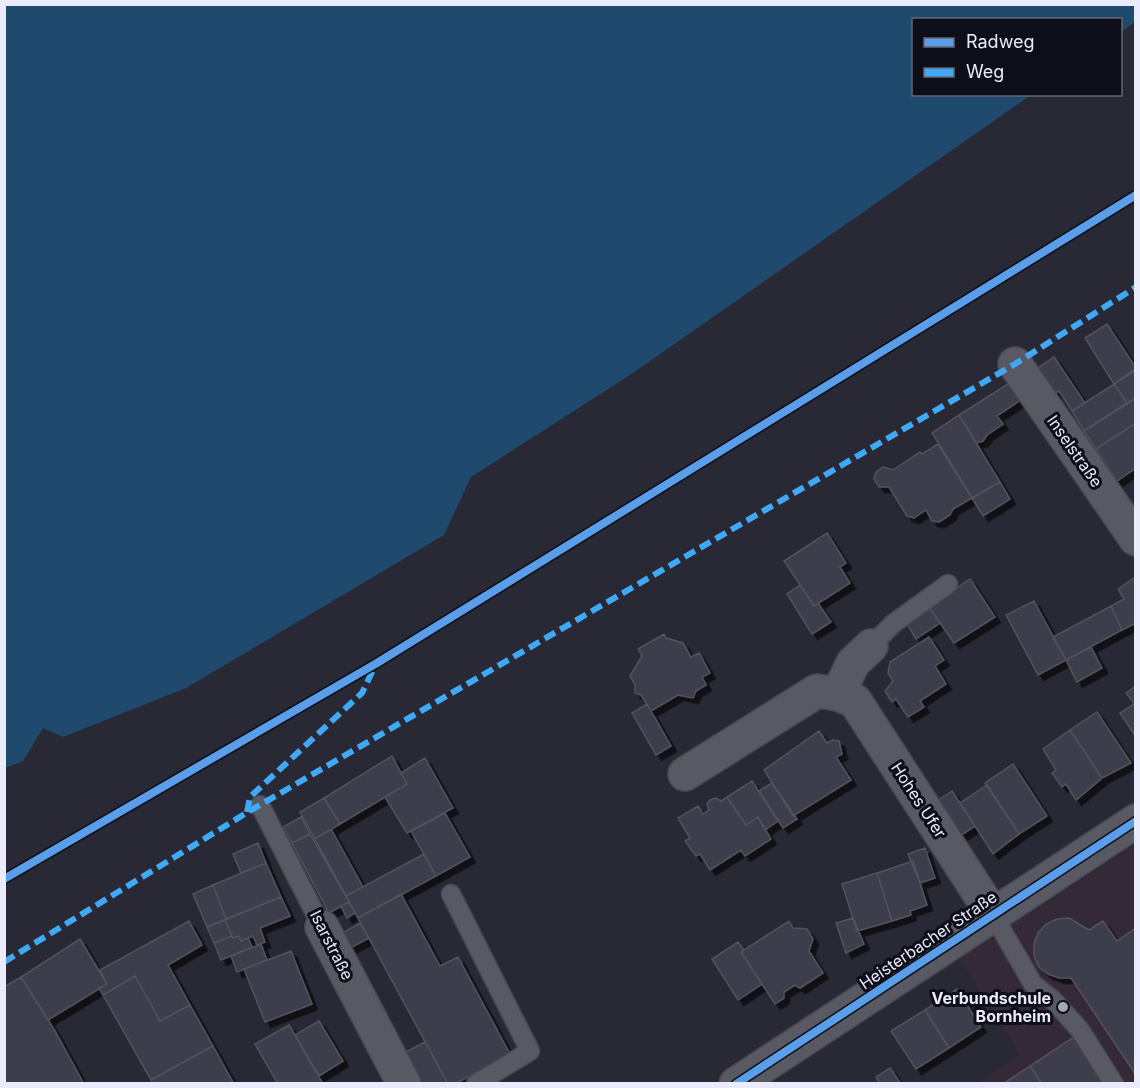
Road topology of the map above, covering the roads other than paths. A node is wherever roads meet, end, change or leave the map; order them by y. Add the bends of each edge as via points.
1 (1015, 364) dead end
2 (1136, 539) edge
3 (948, 585) dead end
4 (872, 646) joint
5 (838, 694) junction
6 (685, 774) dead end
7 (260, 805) dead end
8 (1136, 822) edge
9 (451, 894) dead end
10 (993, 913) junction
11 (322, 927) joint
12 (404, 1083) edge
13 (476, 1083) edge
14 (736, 1083) edge
15 (1113, 1083) edge

1 - 2 street, Inselstraße
3 - 4 lane via 894,623
4 - 5 street via 853,663
5 - 6 street via 817,692
5 - 10 street, Hohes Ufer via 855,701
7 - 11 lane, Isarstraße
8 - 10 street, Heisterbacher Straße
9 - 13 lane via 530,1051
10 - 14 street, Heisterbacher Straße
10 - 15 lane via 1033,984 1080,1030
11 - 12 street, Isarstraße

